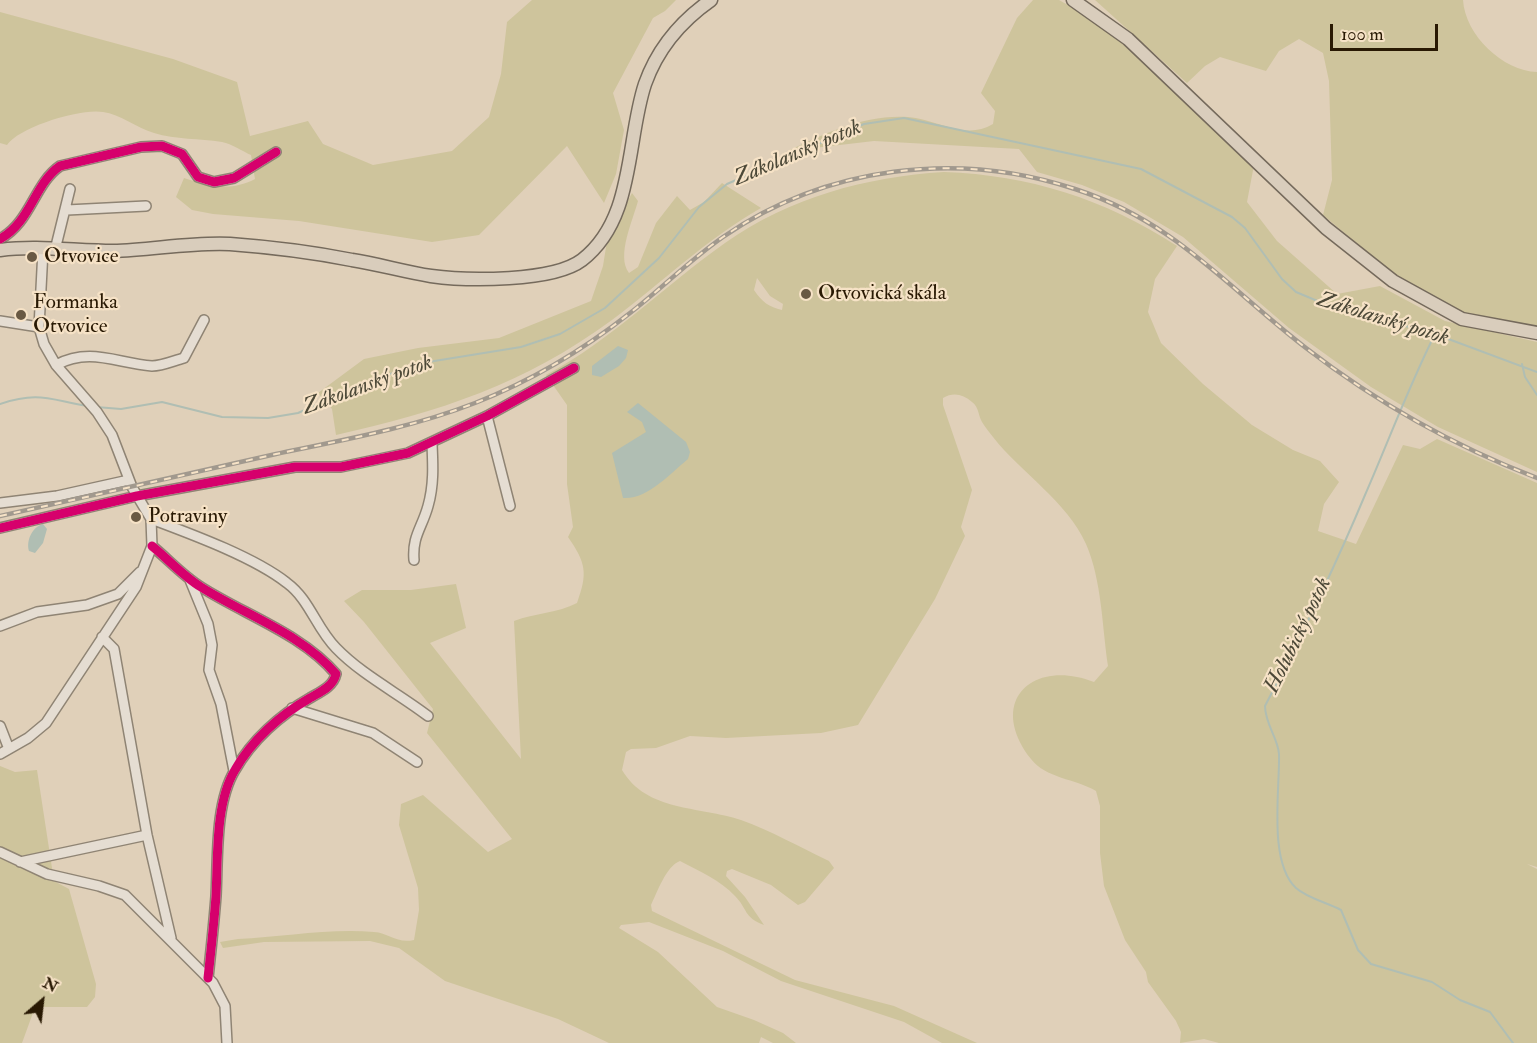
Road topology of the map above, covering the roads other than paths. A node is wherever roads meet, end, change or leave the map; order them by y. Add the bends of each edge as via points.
1 (711, 0) edge
2 (1073, 0) edge
3 (276, 152) dead end
4 (70, 189) dead end
5 (146, 206) dead end
6 (67, 210) junction
7 (0, 239) edge
8 (0, 250) edge
9 (49, 250) junction
10 (204, 320) dead end
11 (0, 321) edge
12 (39, 327) junction
13 (1537, 333) edge
14 (56, 365) junction
15 (574, 368) dead end
16 (487, 416) junction
17 (432, 444) junction
18 (129, 480) junction
19 (137, 496) junction
20 (0, 503) edge
21 (510, 506) dead end
22 (151, 519) junction
23 (0, 528) edge
24 (152, 546) junction
25 (414, 560) dead end
26 (142, 570) junction
27 (189, 578) junction
28 (0, 626) edge
29 (102, 637) junction
30 (292, 708) junction
31 (428, 716) dead end
32 (0, 726) edge
33 (4, 751) edge
34 (417, 762) dead end
35 (234, 771) junction
36 (147, 835) junction
37 (0, 852) edge
38 (20, 862) junction
39 (171, 941) junction
40 (208, 978) junction
41 (227, 1043) edge

1 - 9 main road via 677,30 656,60 642,95 628,174 618,205 595,247 582,260 565,268 526,277 475,279 432,276 349,259 231,244
2 - 13 main road via 1128,39 1326,228 1393,281 1462,319
3 - 7 street via 234,178 214,182 198,177 177,150 154,145 60,166 49,175 17,224
4 - 6 street
5 - 6 street
6 - 9 street
8 - 9 main road
9 - 12 street
10 - 14 street via 183,358 176,361 153,366 83,355
11 - 12 street
12 - 14 street
14 - 18 street via 98,412 112,435
15 - 16 street
16 - 17 street
16 - 21 street
17 - 19 street via 341,467 295,468
17 - 25 street via 433,483 428,508 412,543
18 - 19 street
18 - 20 street via 57,496
19 - 22 street
19 - 23 street
22 - 24 street
22 - 31 street via 288,583 306,601 316,624 338,651
24 - 26 street
24 - 27 street
26 - 28 street via 118,594 87,604 37,612
26 - 29 street via 136,587
27 - 30 street via 271,626 326,662 336,674 328,687
27 - 35 street via 208,624 212,645 209,670 221,704
29 - 33 street via 46,723
29 - 36 street via 114,649
30 - 34 street via 373,733
30 - 35 street via 255,742
32 - 33 street
35 - 40 street via 226,790 218,842
36 - 38 street
36 - 39 street
37 - 38 street
38 - 39 street via 47,874 125,895
39 - 40 street
40 - 41 street via 225,1006

